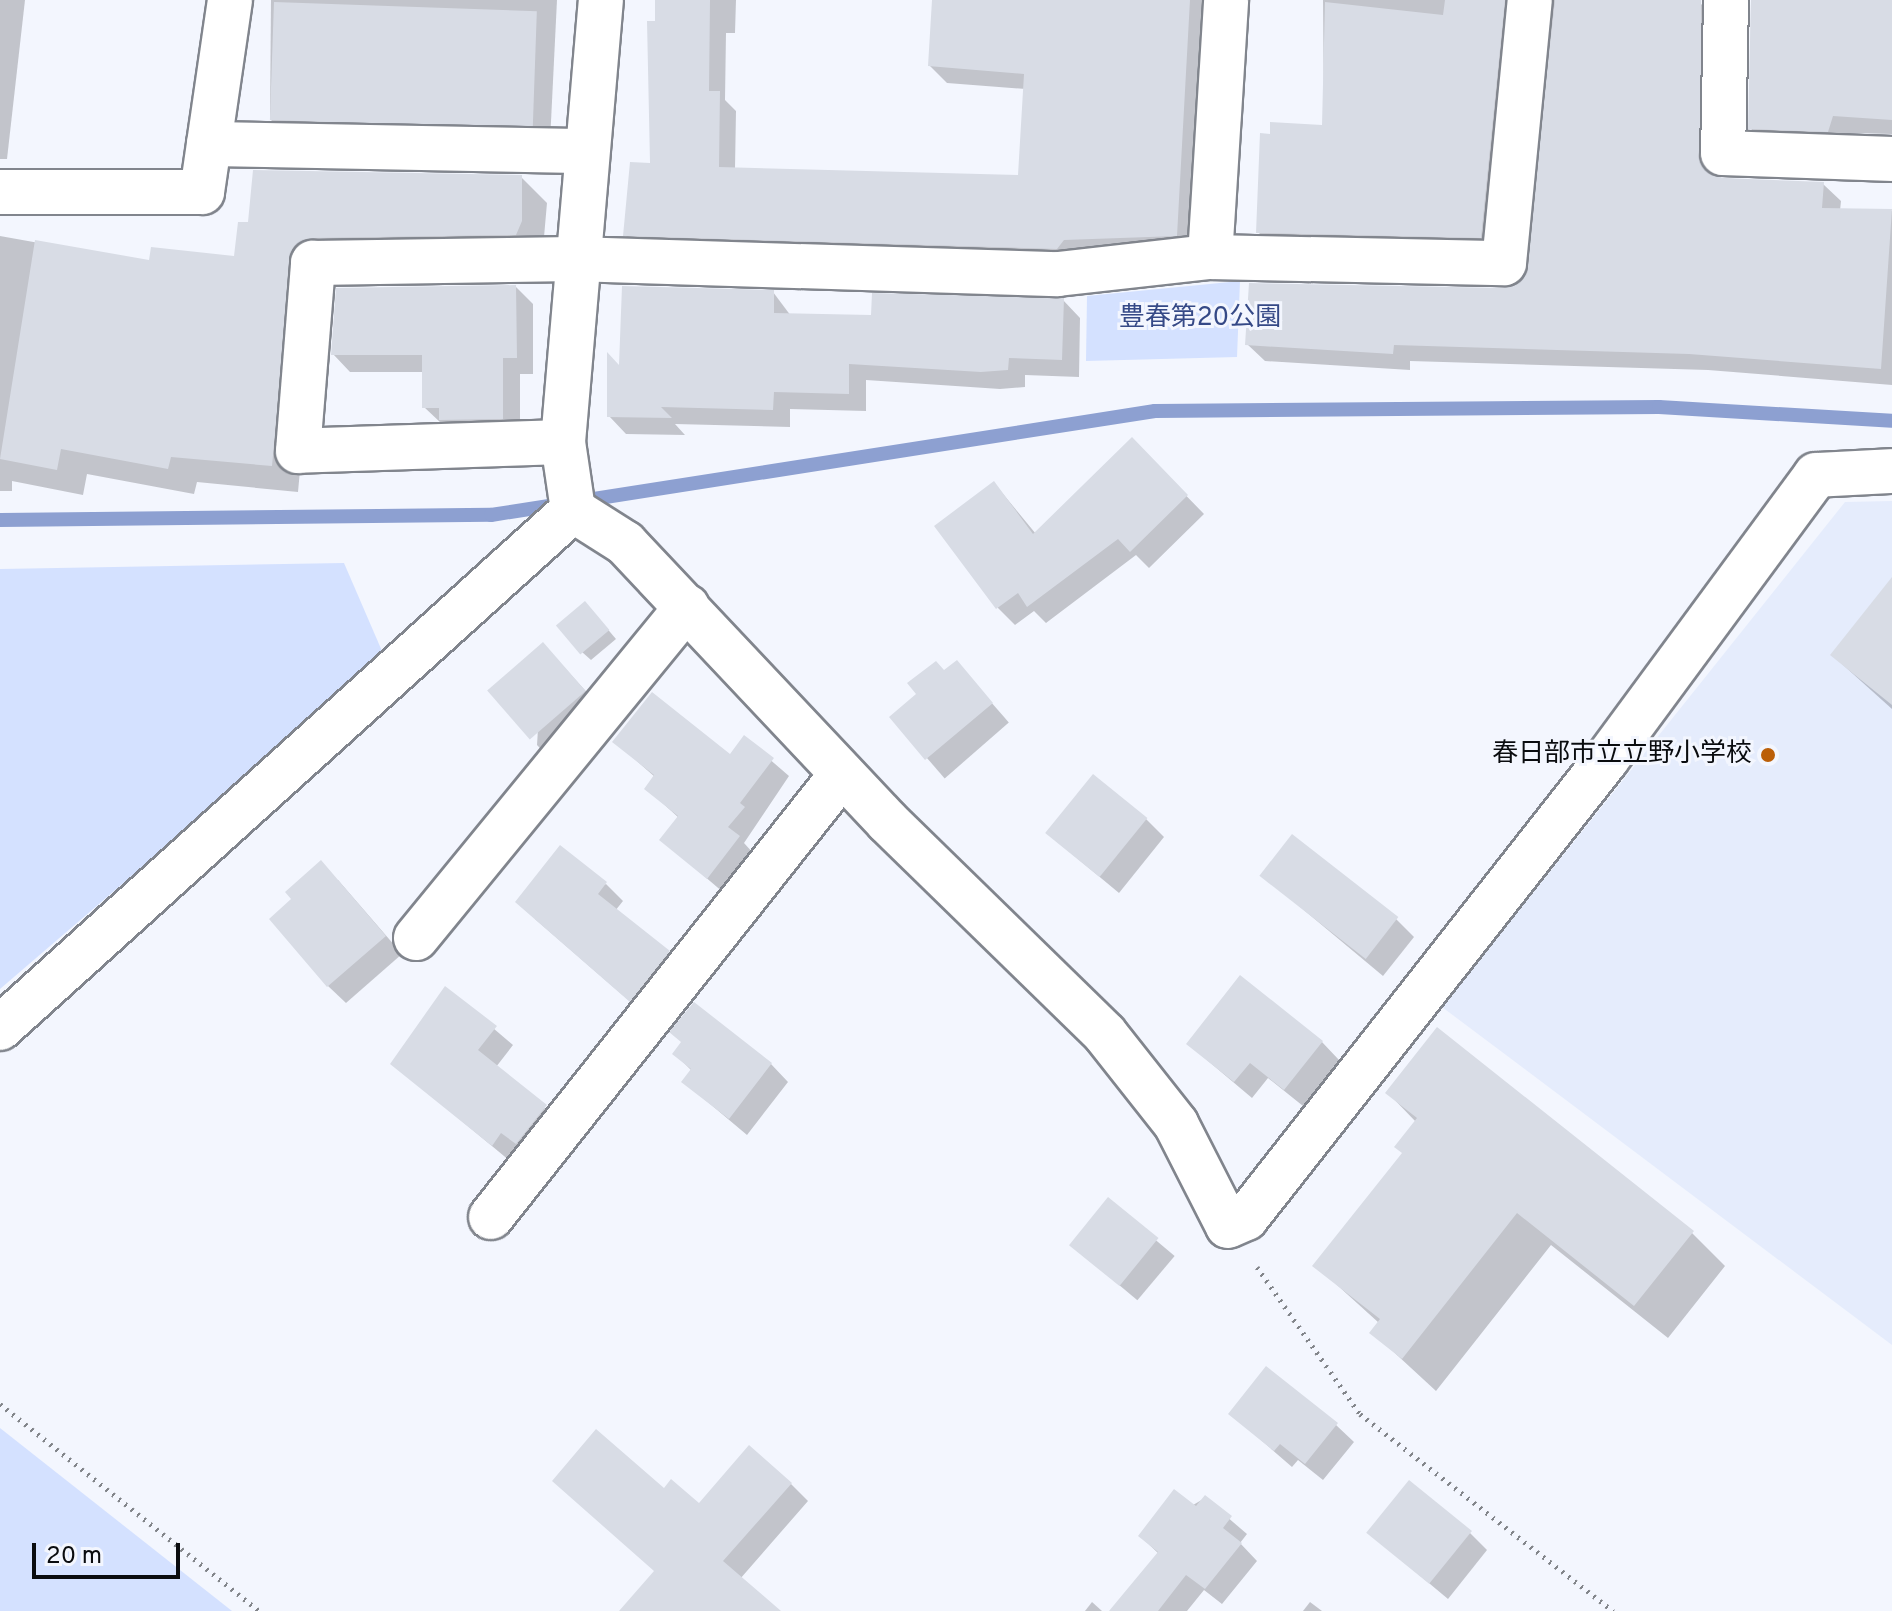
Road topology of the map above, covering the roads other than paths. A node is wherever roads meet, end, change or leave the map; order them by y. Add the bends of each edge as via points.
1 (230, 0) edge
2 (601, 0) edge
3 (1226, 0) edge
4 (1530, 0) edge
5 (1726, 0) edge
6 (209, 144) junction
7 (582, 151) junction
8 (1892, 159) edge
9 (0, 192) edge
10 (1210, 257) junction
11 (574, 259) junction
12 (563, 442) junction
13 (1892, 471) edge
14 (573, 510) junction
15 (687, 607) junction
16 (842, 774) junction
17 (416, 938) dead end
18 (0, 1028) edge
19 (491, 1217) dead end

1 - 6 street
2 - 7 street
3 - 10 street
4 - 10 street via 1504,263
5 - 8 street via 1723,153
6 - 7 street
6 - 9 street via 202,192
7 - 11 street
10 - 11 street via 1058,274
11 - 12 street
11 - 12 street via 313,263 298,451
12 - 14 street
13 - 16 street via 1816,475 1596,773 1246,1218 1228,1226 1176,1124 1105,1034
14 - 15 street via 625,543
14 - 18 street
15 - 16 street
15 - 17 street
16 - 19 street

